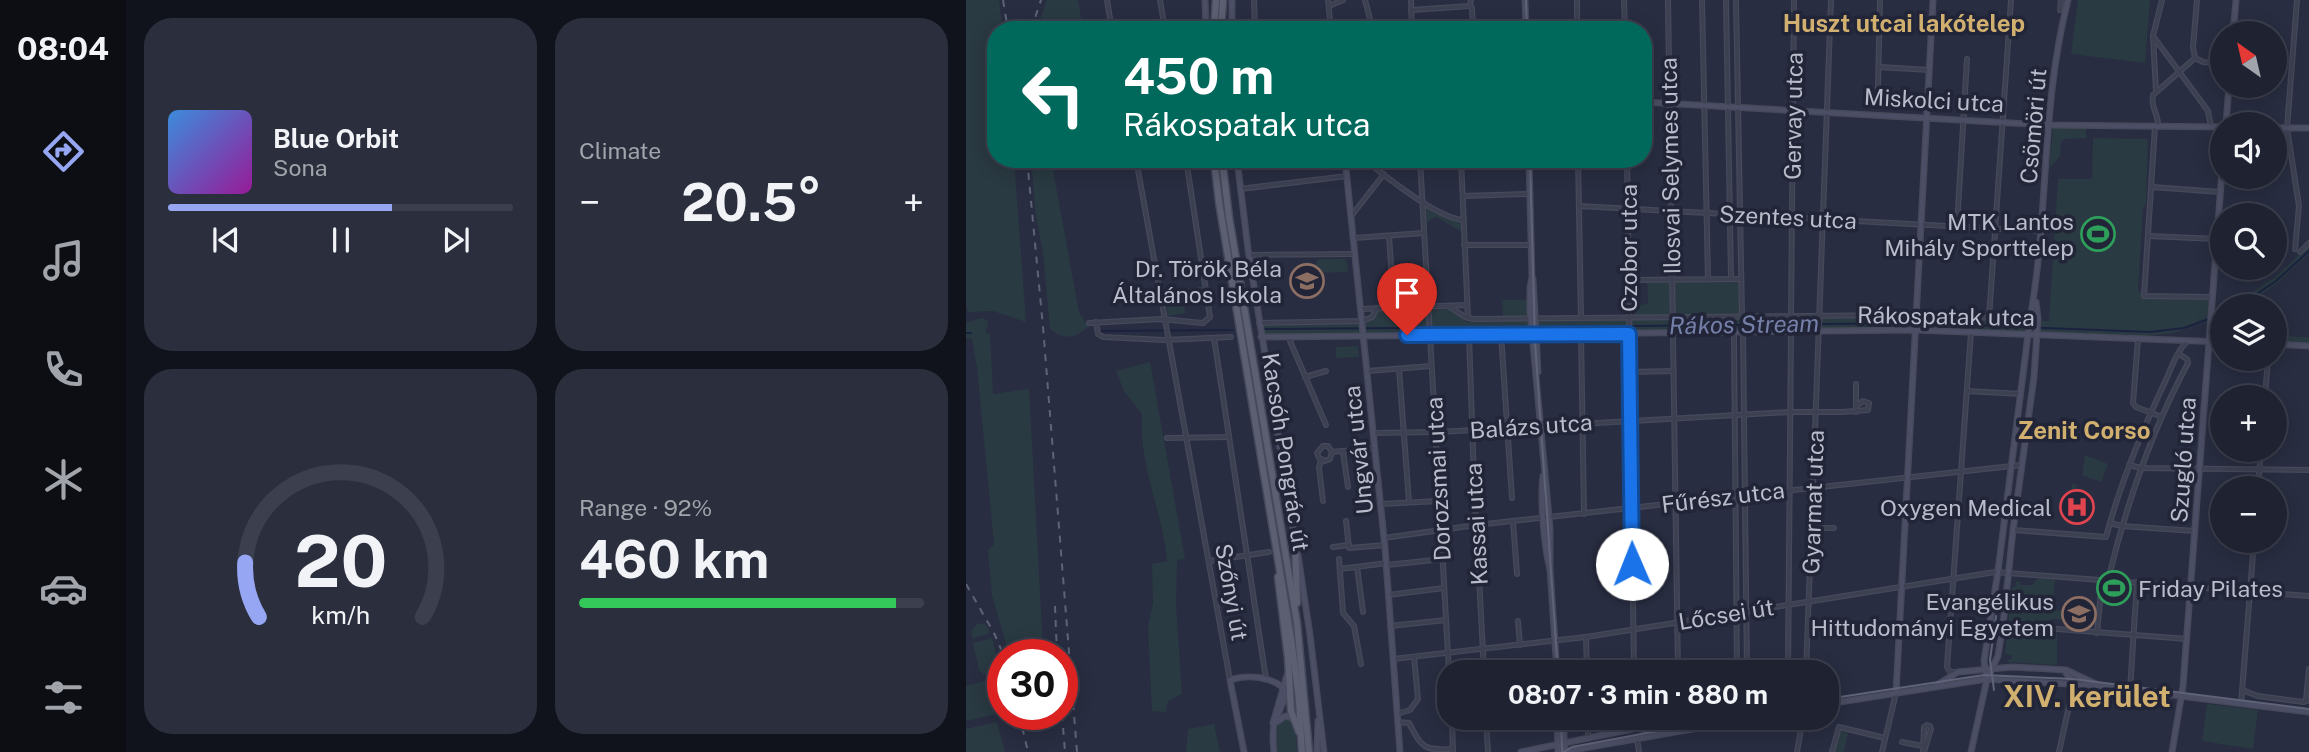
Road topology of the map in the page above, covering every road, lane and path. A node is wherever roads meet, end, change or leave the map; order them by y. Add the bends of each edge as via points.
1 (1107, 0) edge
2 (1160, 0) edge
3 (1205, 0) edge
4 (1216, 0) edge
5 (1223, 0) edge
6 (1232, 0) edge
7 (1254, 0) edge
8 (1328, 0) edge
9 (1343, 0) edge
10 (1365, 0) edge
11 (1411, 0) edge
12 (1471, 0) edge
13 (1525, 0) edge
14 (1577, 0) edge
15 (1624, 0) edge
16 (1668, 0) edge
17 (1702, 0) edge
18 (1726, 0) edge
19 (1736, 0) edge
20 (1794, 0) edge
21 (1831, 0) edge
22 (1880, 0) edge
23 (1933, 0) edge
24 (2011, 0) edge
25 (2061, 0) edge
26 (2068, 0) edge
27 (2162, 0) edge
28 (2197, 0) edge
29 (2236, 0) edge
30 (2297, 0) edge
31 (1329, 6) junction
32 (1472, 8) dead end
33 (1411, 10) junction
34 (2060, 10) dead end
35 (1110, 21) edge
36 (1164, 21) edge
37 (1206, 21) edge
38 (1215, 21) edge
39 (1222, 21) edge
40 (1232, 21) edge
41 (1255, 21) edge
42 (1330, 21) edge
43 (1371, 21) edge
44 (1412, 21) edge
45 (1473, 21) edge
46 (1526, 21) edge
47 (1577, 21) edge
48 (1625, 21) edge
49 (2234, 21) edge
50 (2153, 36) junction
51 (2195, 58) junction
52 (1967, 59) dead end
53 (2210, 62) edge
54 (1879, 67) junction
55 (1929, 70) junction
56 (2179, 72) junction
57 (1878, 87) dead end
58 (2156, 91) junction
59 (1652, 102) edge
60 (1669, 103) junction
61 (1705, 106) junction
62 (1728, 106) junction
63 (1738, 108) junction
64 (1793, 110) junction
65 (1827, 112) junction
66 (1927, 117) junction
67 (1964, 119) junction
68 (2004, 122) junction
69 (2210, 122) edge
70 (2049, 125) junction
71 (2157, 126) junction
72 (2210, 127) edge
73 (2287, 128) junction
74 (2309, 128) edge
75 (1138, 168) edge
76 (1187, 168) edge
77 (1215, 168) edge
78 (1223, 168) edge
79 (1238, 168) edge
80 (1346, 168) edge
81 (1376, 168) edge
82 (1420, 168) edge
83 (1462, 168) edge
84 (1529, 168) edge
85 (1578, 168) edge
86 (1627, 168) edge
87 (1384, 174) junction
88 (1347, 176) junction
89 (2152, 187) junction
90 (1240, 189) junction
91 (2221, 189) edge
92 (2221, 192) junction
93 (1530, 194) junction
94 (1462, 196) junction
95 (1422, 201) junction
96 (2220, 203) edge
97 (1579, 206) junction
98 (1628, 208) junction
99 (1671, 211) junction
100 (1707, 213) junction
101 (1729, 214) junction
102 (1352, 215) junction
103 (1740, 215) junction
104 (1792, 217) junction
105 (1824, 219) junction
106 (1464, 220) junction
107 (1921, 224) junction
108 (1957, 226) junction
109 (1996, 229) junction
110 (2040, 231) junction
111 (1424, 233) junction
112 (1389, 236) junction
113 (2148, 236) junction
114 (1354, 238) junction
115 (2210, 239) edge
116 (2309, 243) edge
117 (1464, 245) junction
118 (1531, 245) junction
119 (1356, 254) junction
120 (1249, 255) junction
121 (1672, 279) junction
122 (1708, 279) junction
123 (1731, 279) junction
124 (1741, 279) junction
125 (1630, 280) junction
126 (2210, 297) edge
127 (2035, 298) junction
128 (1467, 305) junction
129 (1394, 307) junction
130 (1450, 307) junction
131 (1377, 308) junction
132 (1429, 308) junction
133 (1362, 309) junction
134 (1791, 316) junction
135 (1820, 316) junction
136 (1742, 317) junction
137 (1916, 317) junction
138 (1468, 318) junction
139 (1989, 318) junction
140 (1581, 319) junction
141 (1672, 319) junction
142 (1165, 320) junction
143 (1629, 320) junction
144 (2030, 320) junction
145 (1096, 322) junction
146 (1363, 322) junction
147 (1089, 323) dead end
148 (1259, 323) junction
149 (1534, 327) junction
150 (1915, 328) junction
151 (1673, 331) junction
152 (1791, 331) junction
153 (1629, 332) junction
154 (1819, 332) junction
155 (1971, 332) junction
156 (1734, 333) junction
157 (1744, 333) junction
158 (1430, 334) junction
159 (1501, 334) junction
160 (1581, 334) junction
161 (2028, 334) junction
162 (1364, 335) junction
163 (1469, 335) junction
164 (1168, 336) junction
165 (2036, 336) junction
166 (1231, 337) dead end
167 (1291, 337) junction
168 (1214, 338) junction
169 (1261, 338) junction
170 (2138, 339) junction
171 (2174, 340) junction
172 (2188, 341) junction
173 (2210, 342) joint
174 (2287, 345) edge
175 (2309, 346) edge
176 (2179, 352) junction
177 (1432, 366) junction
178 (1399, 369) junction
179 (1326, 371) dead end
180 (1674, 371) junction
181 (1368, 372) junction
182 (1630, 372) junction
183 (1306, 377) junction
184 (2023, 378) junction
185 (1856, 384) dead end
186 (2033, 386) junction
187 (2022, 390) junction
188 (1967, 391) junction
189 (1816, 411) junction
190 (1790, 412) junction
191 (2150, 413) junction
192 (1744, 414) junction
193 (1733, 415) junction
194 (2162, 417) junction
195 (1675, 418) junction
196 (1632, 421) junction
197 (1583, 423) junction
198 (1326, 425) dead end
199 (1541, 426) junction
200 (1508, 428) junction
201 (1473, 430) junction
202 (1404, 432) junction
203 (1436, 432) junction
204 (1374, 433) junction
205 (1229, 436) junction
206 (1167, 438) dead end
207 (1187, 438) junction
208 (1375, 448) junction
209 (1332, 452) junction
210 (1343, 452) junction
211 (1321, 460) junction
212 (2260, 462) edge
213 (2012, 465) junction
214 (2021, 465) junction
215 (2129, 465) junction
216 (2141, 468) junction
217 (2199, 468) junction
218 (2260, 468) junction
219 (1961, 470) junction
220 (2309, 470) edge
221 (1908, 476) junction
222 (2259, 476) edge
223 (1813, 486) junction
224 (1348, 488) dead end
225 (1790, 489) junction
226 (1744, 495) junction
227 (1735, 496) junction
228 (1512, 498) dead end
229 (1323, 501) dead end
230 (1439, 501) junction
231 (1409, 502) junction
232 (1675, 503) junction
233 (1381, 504) junction
234 (1631, 508) junction
235 (1584, 514) junction
236 (1547, 518) junction
237 (1346, 521) dead end
238 (1513, 522) junction
239 (2110, 523) junction
240 (1476, 526) junction
241 (2121, 526) junction
242 (1811, 528) junction
243 (1834, 528) dead end
244 (1441, 530) junction
245 (2013, 530) junction
246 (2195, 531) junction
247 (1295, 538) junction
248 (1385, 542) junction
249 (1349, 545) junction
250 (1333, 547) dead end
251 (1269, 552) dead end
252 (2253, 553) edge
253 (1249, 554) junction
254 (1339, 559) dead end
255 (1443, 559) junction
256 (1209, 561) junction
257 (1387, 564) junction
258 (1278, 565) junction
259 (1357, 567) junction
260 (1339, 569) junction
261 (2002, 570) junction
262 (1517, 574) dead end
263 (1954, 578) junction
264 (2102, 580) junction
265 (2108, 580) junction
266 (2137, 582) junction
267 (2007, 583) junction
268 (1902, 586) junction
269 (2191, 586) junction
270 (1444, 588) junction
271 (2250, 591) junction
272 (1388, 595) junction
273 (2309, 596) edge
274 (1809, 601) junction
275 (1787, 605) junction
276 (1746, 610) junction
277 (1363, 612) dead end
278 (1737, 612) junction
279 (1446, 620) junction
280 (1518, 621) dead end
281 (1677, 621) junction
282 (1297, 623) junction
283 (1390, 626) junction
284 (1633, 628) junction
285 (2057, 629) dead end
286 (2097, 633) junction
287 (2134, 636) junction
288 (1586, 637) junction
289 (2187, 639) junction
290 (1555, 640) junction
291 (1520, 645) junction
292 (1483, 649) junction
293 (1448, 653) junction
294 (1998, 656) junction
295 (1414, 657) junction
296 (1393, 659) junction
297 (1448, 660) edge
298 (1483, 660) edge
299 (1556, 660) edge
300 (1587, 660) edge
301 (1634, 660) edge
302 (1678, 660) edge
303 (1737, 660) edge
304 (1747, 660) edge
305 (1788, 660) edge
306 (1807, 660) edge
307 (1361, 664) dead end
308 (1993, 667) junction
309 (2012, 667) junction
310 (1985, 668) junction
311 (2058, 669) junction
312 (2309, 669) edge
313 (1959, 672) junction
314 (2066, 673) junction
315 (1287, 674) junction
316 (1267, 679) junction
317 (1987, 679) junction
318 (1230, 680) junction
319 (1969, 681) junction
320 (1276, 682) junction
321 (2063, 682) junction
322 (2074, 683) junction
323 (2100, 686) junction
324 (1934, 687) junction
325 (1283, 689) junction
326 (2130, 690) junction
327 (2242, 690) junction
328 (1896, 693) junction
329 (1984, 694) junction
330 (1317, 696) junction
331 (1280, 697) junction
332 (2182, 697) junction
333 (2307, 700) edge
334 (1839, 702) edge
335 (2241, 704) junction
336 (2309, 712) edge
337 (1397, 714) junction
338 (1293, 718) junction
339 (1406, 721) junction
340 (1398, 722) junction
341 (1452, 730) edge
342 (1487, 730) edge
343 (1558, 730) edge
344 (1564, 730) joint
345 (1587, 730) edge
346 (1629, 730) edge
347 (1635, 730) edge
348 (1641, 730) edge
349 (1685, 730) edge
350 (1801, 730) edge
351 (1273, 732) junction
352 (1675, 732) junction
353 (1587, 737) junction
354 (1301, 738) junction
355 (1885, 738) junction
356 (1576, 739) junction
357 (1637, 739) junction
358 (1622, 741) junction
359 (1902, 742) dead end
360 (1922, 746) junction
361 (1562, 748) edge
362 (1577, 750) edge
363 (1453, 751) edge
364 (1244, 752) edge
365 (1274, 752) edge
366 (1302, 752) edge
367 (1309, 752) edge
368 (1317, 752) edge
369 (1324, 752) edge
370 (1400, 752) edge
371 (1488, 752) edge
372 (1521, 752) edge
373 (1639, 752) edge
374 (1797, 752) edge
375 (1832, 752) edge
376 (1882, 752) edge
377 (1924, 752) edge
378 (1971, 752) edge
379 (2059, 752) edge
380 (2172, 752) edge

1 - 35 street
2 - 36 street
3 - 37 street
4 - 38 main road
5 - 39 main road
6 - 40 street
7 - 41 street
8 - 31 street
9 - 31 street
10 - 43 street
11 - 33 street
12 - 33 street via 1470,6
13 - 46 street
14 - 47 street
15 - 48 street
16 - 60 street, Ilosvai Selymes utca
17 - 61 street
18 - 62 street
19 - 63 street
20 - 64 street, Gervay utca
21 - 65 street, Gyarmat utca
22 - 54 street
23 - 55 street
24 - 68 street
25 - 34 street
26 - 70 street, Csömöri út
27 - 50 street
28 - 51 street
29 - 49 street
30 - 73 street
31 - 42 street
32 - 45 street
33 - 44 street
50 - 56 street
50 - 58 street
51 - 53 street
51 - 56 street
52 - 67 street
54 - 55 street
54 - 57 street
55 - 66 street
56 - 58 street
56 - 69 street via 2208,111
58 - 71 street via 2151,104
59 - 60 street, Miskolci utca
60 - 61 street, Miskolci utca
60 - 99 street, Ilosvai Selymes utca
61 - 62 street, Miskolci utca
61 - 100 street
62 - 63 street, Miskolci utca
62 - 101 street
63 - 64 street, Miskolci utca
63 - 103 street
64 - 65 street, Miskolci utca
64 - 104 street, Gervay utca
65 - 66 street, Miskolci utca
65 - 105 street, Gyarmat utca
66 - 67 street, Miskolci utca
66 - 107 street
67 - 68 street, Miskolci utca
67 - 108 street
68 - 70 street, Miskolci utca
68 - 109 street
70 - 71 street, Miskolci utca
70 - 110 street, Csömöri út
71 - 72 street, Miskolci utca
71 - 89 street
73 - 74 street
73 - 116 street via 2299,206 2298,251
75 - 142 street, Szőnyi út
76 - 142 street via 1210,317 1203,323
77 - 258 main road, Kacsóh Pongrác út
78 - 282 main road, Kacsóh Pongrác út
79 - 90 street, Kacsóh Pongrác út
80 - 88 street, Ungvár utca
81 - 87 street
82 - 95 street, Dorozsmai utca
83 - 94 street
84 - 93 street
85 - 97 street
86 - 98 street, Czobor utca
87 - 95 street
87 - 102 street
88 - 90 street
88 - 102 street, Ungvár utca
89 - 92 street
89 - 113 street
90 - 120 street, Kacsóh Pongrác út
91 - 92 street, Szugló utca
92 - 96 street, Szugló utca
93 - 94 street
93 - 118 street
94 - 106 street
95 - 106 street
95 - 111 street, Dorozsmai utca
97 - 98 street, Szentes utca
97 - 140 street
98 - 99 street, Szentes utca
98 - 125 street, Czobor utca
99 - 100 street, Szentes utca
99 - 121 street, Ilosvai Selymes utca
100 - 101 street, Szentes utca
100 - 122 street
101 - 103 street, Szentes utca
101 - 123 street
102 - 114 street, Ungvár utca
103 - 104 street, Szentes utca
103 - 124 street
104 - 105 street, Szentes utca
104 - 134 street, Gervay utca
105 - 107 street, Szentes utca
105 - 135 street, Gyarmat utca
106 - 117 street
107 - 108 street, Szentes utca
107 - 137 street
108 - 109 street, Szentes utca
109 - 110 street, Szentes utca
109 - 139 street
110 - 127 street, Csömöri út
111 - 112 street
111 - 132 street, Dorozsmai utca
112 - 114 street
112 - 129 street
113 - 115 street
113 - 126 street via 2144,296
114 - 119 street, Ungvár utca
117 - 118 street
117 - 128 street
118 - 149 street
119 - 120 street
119 - 133 street, Ungvár utca
120 - 148 street, Kacsóh Pongrác út
121 - 122 street
121 - 125 street
121 - 141 street, Ilosvai Selymes utca
122 - 123 street
123 - 124 street
124 - 136 street
125 - 143 street, Czobor utca
127 - 144 street, Csömöri út
127 - 165 street, Csömöri út
128 - 130 street
128 - 138 street
129 - 131 street
129 - 132 street
130 - 132 street
130 - 138 street
131 - 133 street
131 - 146 street
132 - 158 street, Dorozsmai utca
133 - 146 street, Ungvár utca
134 - 135 street, Rákospatak utca
134 - 136 street, Rákospatak utca
135 - 137 street, Rákospatak utca
135 - 154 street, Gyarmat utca
136 - 141 street, Rákospatak utca
137 - 139 street, Rákospatak utca
137 - 150 street
138 - 149 street, Rákospatak utca
139 - 144 street, Rákospatak utca
140 - 143 street, Rákospatak utca
140 - 149 street, Rákospatak utca
141 - 143 street, Rákospatak utca
141 - 151 street, Ilosvai Selymes utca
142 - 145 street
142 - 164 street, Szőnyi út
143 - 153 street, Czobor utca
144 - 161 street, Csömöri út
145 - 147 street
145 - 164 street via 1103,337
146 - 148 street
146 - 162 street, Ungvár utca
148 - 169 street, Kacsóh Pongrác út
149 - 159 street, Rákospatak utca
149 - 160 street, Rákospatak utca
149 - 199 street
150 - 154 street, Rákospatak utca
150 - 155 street, Rákospatak utca
150 - 221 street
151 - 153 street, Rákospatak utca
151 - 156 street, Rákospatak utca
151 - 180 street, Ilosvai Selymes utca
152 - 154 street, Rákospatak utca
152 - 157 street, Rákospatak utca
152 - 190 street
153 - 160 street, Rákospatak utca
153 - 182 street, Czobor utca
154 - 189 street, Gyarmat utca
155 - 161 street, Rákospatak utca
155 - 188 street
156 - 157 street, Rákospatak utca
156 - 193 street
157 - 192 street
158 - 162 street, Rákospatak utca
158 - 163 street, Rákospatak utca
158 - 177 street, Dorozsmai utca
159 - 163 street, Rákospatak utca
159 - 200 street
160 - 197 street
161 - 165 street, Rákospatak utca
161 - 184 street, Csömöri út
162 - 167 street, Rákospatak utca
162 - 181 street, Ungvár utca
163 - 201 street, Kassai utca
164 - 168 street
164 - 207 street, Szőnyi út
165 - 170 street, Rákospatak utca
165 - 186 street, Csömöri út
166 - 168 street
167 - 169 street, Rákospatak utca
167 - 183 street
168 - 205 street
169 - 247 street, Kacsóh Pongrác út
170 - 171 street, Rákospatak utca
170 - 191 street via 2133,403
171 - 172 street, Rákospatak utca
171 - 176 street
172 - 173 street, Rákospatak utca
172 - 176 street
173 - 217 street, Szugló utca
174 - 175 street
176 - 191 street
176 - 194 street via 2188,362
177 - 178 street
177 - 203 street, Dorozsmai utca
178 - 181 street
178 - 202 street
179 - 183 street
180 - 182 street
180 - 195 street
181 - 204 street, Ungvár utca
182 - 196 street, Czobor utca
183 - 198 street
184 - 186 street
184 - 187 street, Csömöri út
185 - 189 street, Balázs utca via 1856,409
186 - 187 street
186 - 214 street, Csömöri út
187 - 188 street
187 - 213 street, Csömöri út
188 - 219 street
189 - 190 street, Balázs utca
189 - 223 street, Gyarmat utca
190 - 192 street, Balázs utca
190 - 225 street
191 - 194 street
191 - 215 street
192 - 193 street, Balázs utca
192 - 226 street
193 - 195 street, Balázs utca
193 - 227 street
194 - 216 street
195 - 196 street, Balázs utca
195 - 232 street
196 - 197 street, Balázs utca
196 - 234 street, Czobor utca
197 - 199 street, Balázs utca
197 - 235 street
199 - 200 street, Balázs utca
199 - 236 street
200 - 201 street, Balázs utca
200 - 228 street
201 - 203 street, Balázs utca
201 - 240 street, Kassai utca
202 - 203 street, Balázs utca
202 - 204 street, Balázs utca
202 - 231 street
203 - 230 street, Dorozsmai utca
204 - 208 street, Ungvár utca
205 - 207 street
205 - 253 street
206 - 207 street
207 - 256 street, Szőnyi út
208 - 210 street
208 - 233 street, Ungvár utca
209 - 210 street
209 - 211 street via 1329,459
209 - 211 street via 1328,446 1320,447
210 - 224 street
211 - 229 street
212 - 218 street
213 - 214 street, Fűrész utca
213 - 219 street, Fűrész utca
213 - 261 street, Csömöri út
214 - 245 street, Csömöri út
215 - 216 street
215 - 239 street
216 - 217 street
216 - 241 street
217 - 218 street
217 - 246 street, Szugló utca
218 - 220 street
218 - 222 street
219 - 221 street, Fűrész utca
219 - 263 street
221 - 223 street, Fűrész utca
221 - 268 street
223 - 225 street, Fűrész utca
223 - 242 street, Gyarmat utca
225 - 226 street, Fűrész utca
225 - 275 street
226 - 227 street, Fűrész utca
226 - 276 street
227 - 232 street, Fűrész utca
227 - 278 street
230 - 231 street
230 - 244 street, Dorozsmai utca
231 - 233 street
232 - 234 street, Fűrész utca
232 - 281 street
233 - 248 street, Ungvár utca
234 - 235 street, Fűrész utca
234 - 284 street, Czobor utca
235 - 236 street, Fűrész utca
236 - 238 street, Fűrész utca
236 - 290 street
237 - 249 street
238 - 240 street, Fűrész utca
238 - 262 street
239 - 241 street
239 - 245 street via 2106,537
240 - 244 street, Fűrész utca
240 - 292 street, Kassai utca
241 - 246 street
241 - 265 street
242 - 243 street
242 - 274 street, Gyarmat utca
244 - 248 street, Fűrész utca
244 - 255 street, Dorozsmai utca
245 - 261 street, Csömöri út
246 - 269 street, Szugló utca
247 - 282 main road
247 - 330 street, Kacsóh Pongrác út
248 - 249 street, Fűrész utca
248 - 257 street, Ungvár utca
249 - 250 street, Fűrész utca
251 - 253 street
252 - 271 street
253 - 256 street
253 - 316 street
254 - 260 street
255 - 257 street
255 - 270 street, Dorozsmai utca
256 - 318 street, Szőnyi út
257 - 259 street
257 - 272 street, Ungvár utca
258 - 315 main road
258 - 354 main road, Kacsóh Pongrác út
259 - 260 street
259 - 277 street
260 - 307 street via 1344,616 1354,626
261 - 263 street, Lőcsei út
261 - 264 street, Lőcsei út
261 - 267 street
261 - 267 street
261 - 310 street
263 - 268 street, Lőcsei út
263 - 313 street via 1947,667
264 - 265 street, Lőcsei út
264 - 286 street
265 - 266 street, Lőcsei út
266 - 269 street, Lőcsei út
266 - 287 street
267 - 294 street
268 - 274 street, Lőcsei út
268 - 328 street
269 - 271 street, Lőcsei út
269 - 289 street, Szugló utca
270 - 272 street
270 - 279 street, Dorozsmai utca
271 - 273 street, Lőcsei út
271 - 327 street
272 - 283 street, Ungvár utca
274 - 275 street, Lőcsei út
274 - 306 street, Gyarmat utca
275 - 276 street, Lőcsei út
275 - 305 street
276 - 278 street, Lőcsei út
276 - 304 street
278 - 281 street, Lőcsei út
278 - 303 street
279 - 283 street
279 - 293 street, Dorozsmai utca
280 - 291 street
281 - 284 street, Lőcsei út
281 - 302 street
282 - 367 main road, Kacsóh Pongrác út
283 - 296 street, Ungvár utca
284 - 288 street, Lőcsei út
284 - 301 street, Czobor utca
285 - 286 street
286 - 287 street
287 - 289 street
287 - 326 street
288 - 290 street, Lőcsei út
288 - 300 street
289 - 332 street, Szugló utca
290 - 291 street, Lőcsei út
290 - 299 street
291 - 292 street, Lőcsei út
292 - 293 street, Lőcsei út
292 - 298 street, Kassai utca
293 - 295 street, Lőcsei út
293 - 297 street, Dorozsmai utca
294 - 308 street
294 - 309 street via 2002,664
295 - 296 street, Lőcsei út
295 - 337 street via 1418,699 1410,710
296 - 337 street, Ungvár utca
308 - 309 street
308 - 310 street
308 - 317 street
309 - 311 street
310 - 313 street
310 - 317 street
311 - 314 street
311 - 323 street
312 - 333 street
313 - 324 street
314 - 321 street
314 - 322 street
315 - 320 street
315 - 325 street
315 - 338 main road
316 - 318 street
316 - 320 street
316 - 331 street via 1277,686
317 - 319 street
317 - 321 street
317 - 329 street
318 - 364 street, Szőnyi út
319 - 324 street
319 - 329 street via 1977,683
320 - 325 street
321 - 322 street
322 - 323 street
322 - 379 street
323 - 326 street
324 - 328 street
325 - 331 street
325 - 351 street via 1285,698
326 - 332 street
327 - 333 street
327 - 335 street
328 - 334 street
328 - 355 street
329 - 378 street
330 - 368 street, Kacsóh Pongrác út
330 - 369 street, Kacsóh Pongrác út
331 - 351 street
332 - 335 street
332 - 380 street, Szugló utca
335 - 336 street
337 - 339 street
337 - 340 street, Ungvár utca
338 - 351 street via 1282,717
338 - 354 main road
339 - 340 street
339 - 363 street via 1423,746
340 - 370 street, Ungvár utca
341 - 363 street
342 - 371 street
343 - 361 street
344 - 356 street
344 - 361 street
345 - 353 street
346 - 353 street
347 - 358 street
348 - 352 street
349 - 352 street
350 - 374 street
351 - 365 street
352 - 357 street
353 - 356 street
353 - 361 street
354 - 366 main road, Kacsóh Pongrác út
355 - 375 street via 1840,727
355 - 376 street
356 - 361 street
357 - 358 street
357 - 373 street
358 - 362 street
359 - 360 street
360 - 377 street
360 - 377 street via 1924,727 1929,725
361 - 362 street
361 - 372 street

